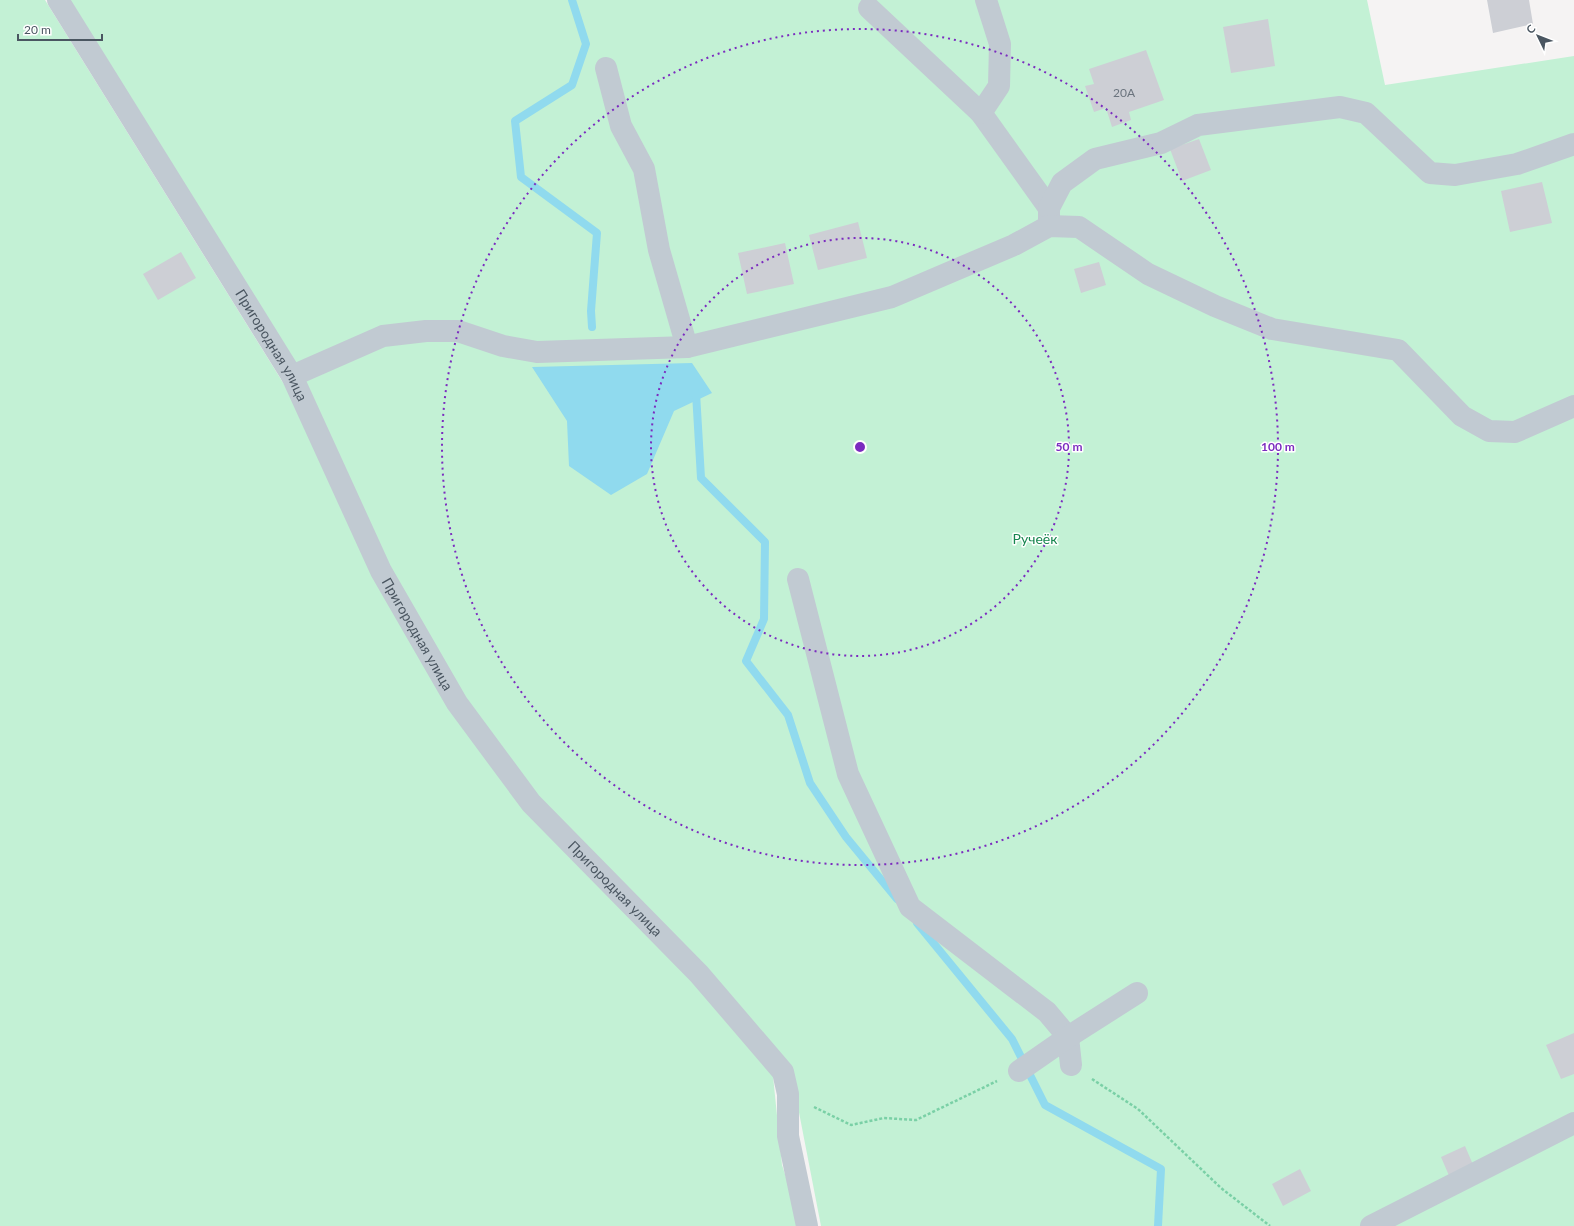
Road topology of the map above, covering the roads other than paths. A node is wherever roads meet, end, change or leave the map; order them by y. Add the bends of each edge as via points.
1 (58, 0) edge
2 (986, 0) edge
3 (869, 8) dead end
4 (606, 68) dead end
5 (981, 113) junction
6 (1574, 144) edge
7 (1049, 217) junction
8 (687, 347) junction
9 (292, 376) junction
10 (1574, 406) edge
11 (798, 578) dead end
12 (1138, 993) dead end
13 (1068, 1037) junction
14 (1072, 1066) road end
15 (1019, 1071) road end
16 (1574, 1123) edge
17 (807, 1226) edge
18 (1371, 1226) edge

1 - 9 street, Пригородная улица
2 - 5 street via 1000,44 999,86
3 - 5 street
4 - 8 street via 622,126 644,169 659,250
5 - 7 street
6 - 7 street via 1517,164 1455,175 1430,172 1366,113 1340,107 1198,125 1162,143 1095,160 1062,183
7 - 8 street via 1014,245 892,297
7 - 10 street via 1079,227 1148,274 1215,306 1272,329 1398,350 1462,416 1489,431 1515,432
8 - 9 street via 538,352 503,346 458,331 426,331 383,336
9 - 17 street, Пригородная улица via 381,571 457,703 531,803 699,974 783,1072 788,1094 788,1136
11 - 13 street via 848,774 910,907 1047,1012
12 - 13 street
13 - 14 street
13 - 15 street
16 - 18 street

